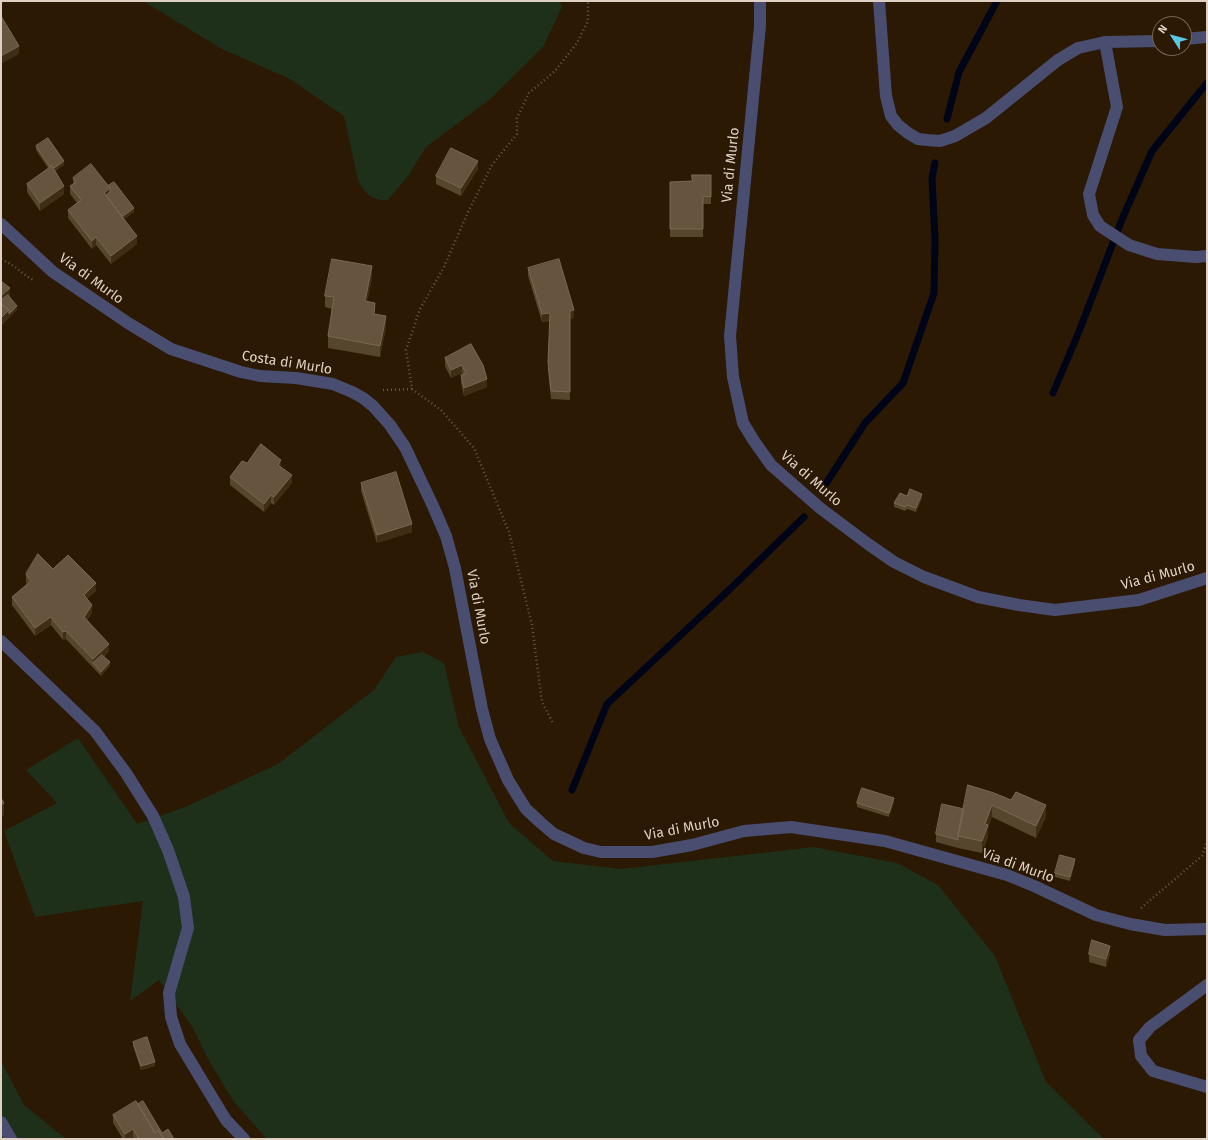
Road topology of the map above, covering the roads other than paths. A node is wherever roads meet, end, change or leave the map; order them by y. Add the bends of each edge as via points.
1 (760, 1) edge
2 (879, 1) edge
3 (1207, 37) edge
4 (1192, 38) edge
5 (1152, 41) edge
6 (1105, 42) junction
7 (1, 224) edge
8 (1207, 256) edge
9 (171, 349) joint
10 (352, 392) joint
11 (1207, 578) edge
12 (1, 641) edge
13 (1207, 929) edge
14 (1207, 985) edge
15 (1207, 1087) edge
16 (1, 1122) edge
17 (11, 1139) edge
18 (244, 1139) edge

1 - 11 street, Via di Murlo via 760,26 730,336 734,377 743,423 771,465 820,508 894,562 924,577 978,597 1055,610 1139,600
2 - 6 street via 886,96 891,116 898,125 918,139 940,142 955,136 986,118 1058,60 1078,48
3 - 4 street
5 - 6 street
6 - 8 street via 1117,106 1089,194 1093,215 1100,226 1129,245 1157,254
7 - 9 street, Via di Murlo via 53,272
9 - 10 street, Costa di Murlo via 241,372 333,384
10 - 13 street, Via di Murlo via 364,398 390,425 405,447 433,506 446,536 455,568 490,739 508,780 526,809 554,834 584,848 601,852 652,852 692,845 744,831 792,827 885,841 1007,875 1096,914 1130,924 1165,930
12 - 18 street via 95,731 153,816 184,897 188,928 169,993 171,1017 180,1044 226,1120
14 - 15 street via 1150,1027 1139,1040 1141,1056 1153,1071
16 - 17 street

